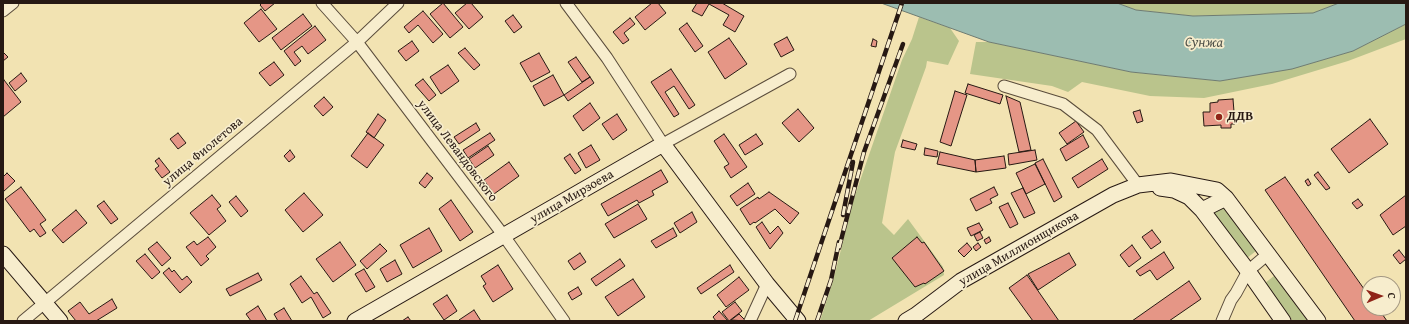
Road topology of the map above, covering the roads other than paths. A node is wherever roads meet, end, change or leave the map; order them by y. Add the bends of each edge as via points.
1 (13, 3) edge
2 (322, 3) edge
3 (398, 3) edge
4 (566, 3) edge
5 (3, 11) edge
6 (357, 42) junction
7 (790, 74) dead end
8 (1004, 86) dead end
9 (663, 144) junction
10 (1138, 184) junction
11 (1226, 198) junction
12 (1202, 210) junction
13 (504, 236) junction
14 (3, 254) edge
15 (1268, 254) junction
16 (1248, 271) junction
17 (767, 284) junction
18 (45, 303) junction
19 (912, 319) edge
20 (23, 321) edge
21 (60, 321) edge
22 (355, 321) edge
23 (564, 321) edge
24 (750, 321) edge
25 (798, 321) edge
26 (1222, 321) edge
27 (1283, 321) edge
28 (1318, 321) edge

1 - 5 street
2 - 6 street, улица Левандовского
3 - 6 street, улица Фиолетова
4 - 9 street via 607,58
6 - 13 street, улица Левандовского
6 - 18 street, улица Фиолетова
7 - 9 street, улица Мирзоева
8 - 10 street via 1063,104 1097,130
9 - 13 street, улица Мирзоева
9 - 17 street
10 - 11 street via 1181,182 1216,190
10 - 12 street via 1174,190 1189,197
10 - 19 street, улица Миллионщикова via 1113,194 961,282
11 - 12 street
11 - 15 street
12 - 16 street
13 - 22 street, улица Мирзоева
13 - 23 street, улица Левандовского
14 - 18 street
15 - 16 street
15 - 28 street
16 - 26 street
16 - 27 street
17 - 24 street
17 - 25 street
18 - 20 street, улица Фиолетова
18 - 21 street

